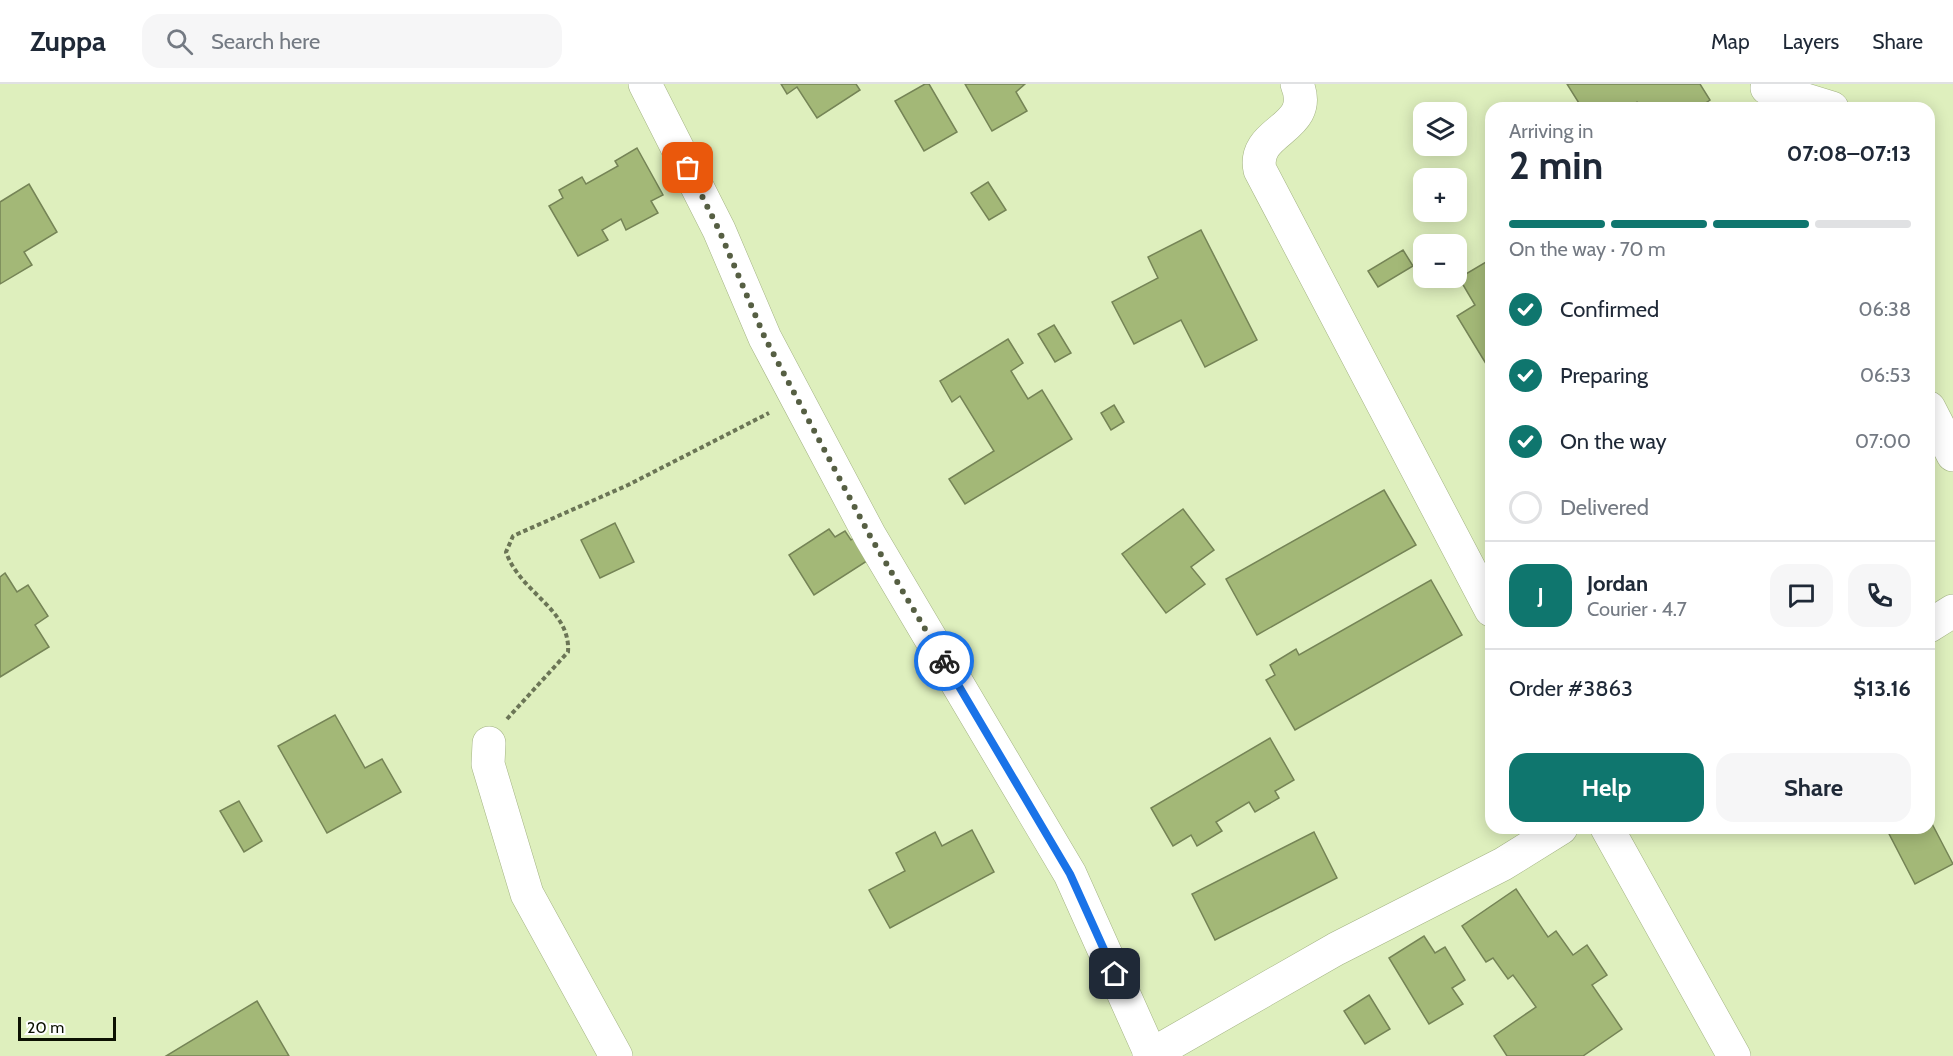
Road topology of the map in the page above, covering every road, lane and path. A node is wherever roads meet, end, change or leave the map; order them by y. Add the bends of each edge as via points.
1 (645, 84) edge
2 (1297, 84) edge
3 (1767, 88) dead end
4 (1812, 102) edge
5 (798, 399) junction
6 (1935, 420) edge
7 (1953, 455) edge
8 (1485, 599) edge
9 (1953, 611) edge
10 (1935, 622) edge
11 (489, 743) joint
12 (1551, 834) edge
13 (1610, 834) edge
14 (1150, 1055) edge
15 (616, 1056) edge
16 (1734, 1056) edge

1 - 5 street via 719,230 765,338
2 - 8 street via 1303,99 1300,109 1260,155 1260,171
3 - 4 street
5 - 11 path via 628,485 513,536 506,552 512,569 563,623 569,638 568,652 497,729
5 - 14 street via 870,536 1070,874
6 - 7 street
9 - 10 street
11 - 15 street via 488,764 526,894
12 - 14 street via 1503,864 1336,949
13 - 16 street

